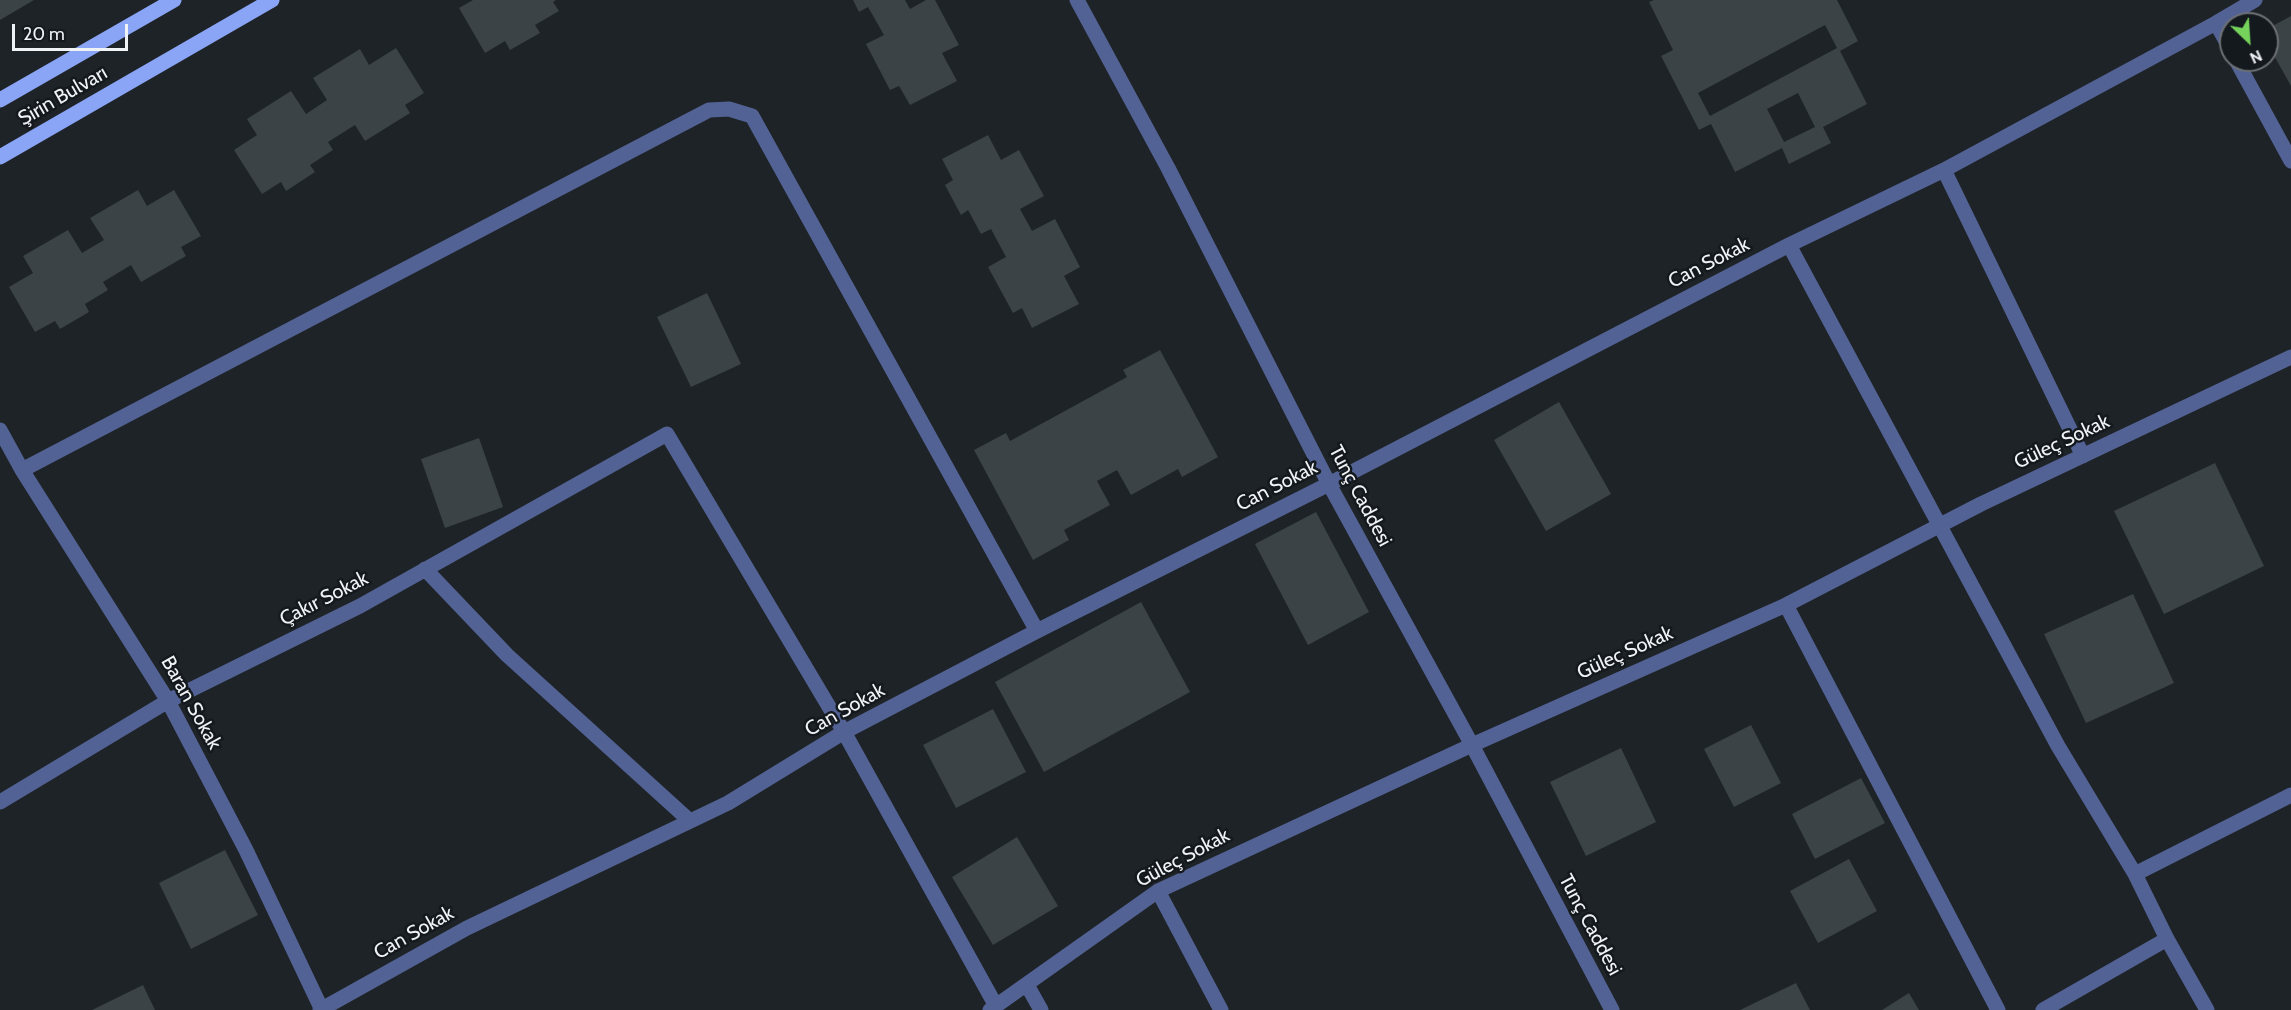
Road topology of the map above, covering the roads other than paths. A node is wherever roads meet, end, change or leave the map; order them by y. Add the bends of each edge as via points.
1 (174, 0) edge
2 (272, 0) edge
3 (1077, 0) edge
4 (2254, 0) edge
5 (2216, 23) junction
6 (2219, 28) edge
7 (2243, 72) edge
8 (0, 100) edge
9 (0, 157) edge
10 (2291, 161) edge
11 (1944, 170) junction
12 (1789, 245) junction
13 (2291, 357) edge
14 (0, 430) edge
15 (2083, 456) junction
16 (22, 470) junction
17 (1329, 484) junction
18 (1939, 526) junction
19 (424, 569) junction
20 (1786, 605) junction
21 (1037, 631) junction
22 (168, 701) junction
23 (844, 732) junction
24 (1472, 745) junction
25 (2291, 795) edge
26 (0, 802) edge
27 (690, 821) junction
28 (2135, 874) junction
29 (1158, 891) junction
30 (2167, 939) junction
31 (1027, 985) junction
32 (993, 1008) edge
33 (321, 1010) edge
34 (1041, 1010) edge
35 (1221, 1010) edge
36 (1612, 1010) edge
37 (1998, 1010) edge
38 (2043, 1010) edge
39 (2207, 1010) edge

1 - 8 main road, Şirin Bulvarı
2 - 9 main road, Şirin Bulvarı
3 - 17 street, Tunç Caddesi via 1174,178
4 - 5 street, Can Sokak
5 - 6 street
5 - 11 street, Can Sokak
7 - 10 street
11 - 12 street, Can Sokak
11 - 15 street
12 - 17 street, Can Sokak
12 - 18 street
13 - 15 street, Güleç Sokak
14 - 16 street, Baran Sokak
15 - 18 street, Güleç Sokak
16 - 21 street via 709,110 729,109 752,116
16 - 22 street, Baran Sokak
17 - 21 street, Can Sokak
17 - 24 street, Tunç Caddesi
18 - 20 street, Güleç Sokak
18 - 28 street via 2058,746
19 - 22 street, Çakır Sokak via 360,606
19 - 23 street, Çakır Sokak via 667,434
19 - 27 street via 507,655
20 - 24 street, Güleç Sokak
20 - 37 street
21 - 23 street, Can Sokak
22 - 26 street, Çakır Sokak
22 - 33 street, Baran Sokak via 246,850
23 - 27 street, Can Sokak via 728,803
23 - 32 street
24 - 29 street, Güleç Sokak
24 - 36 street, Tunç Caddesi
25 - 28 street
27 - 33 street, Can Sokak via 467,928
28 - 30 street
29 - 31 street, Güleç Sokak
29 - 35 street
30 - 38 street
30 - 39 street
31 - 32 street, Güleç Sokak
31 - 34 street

